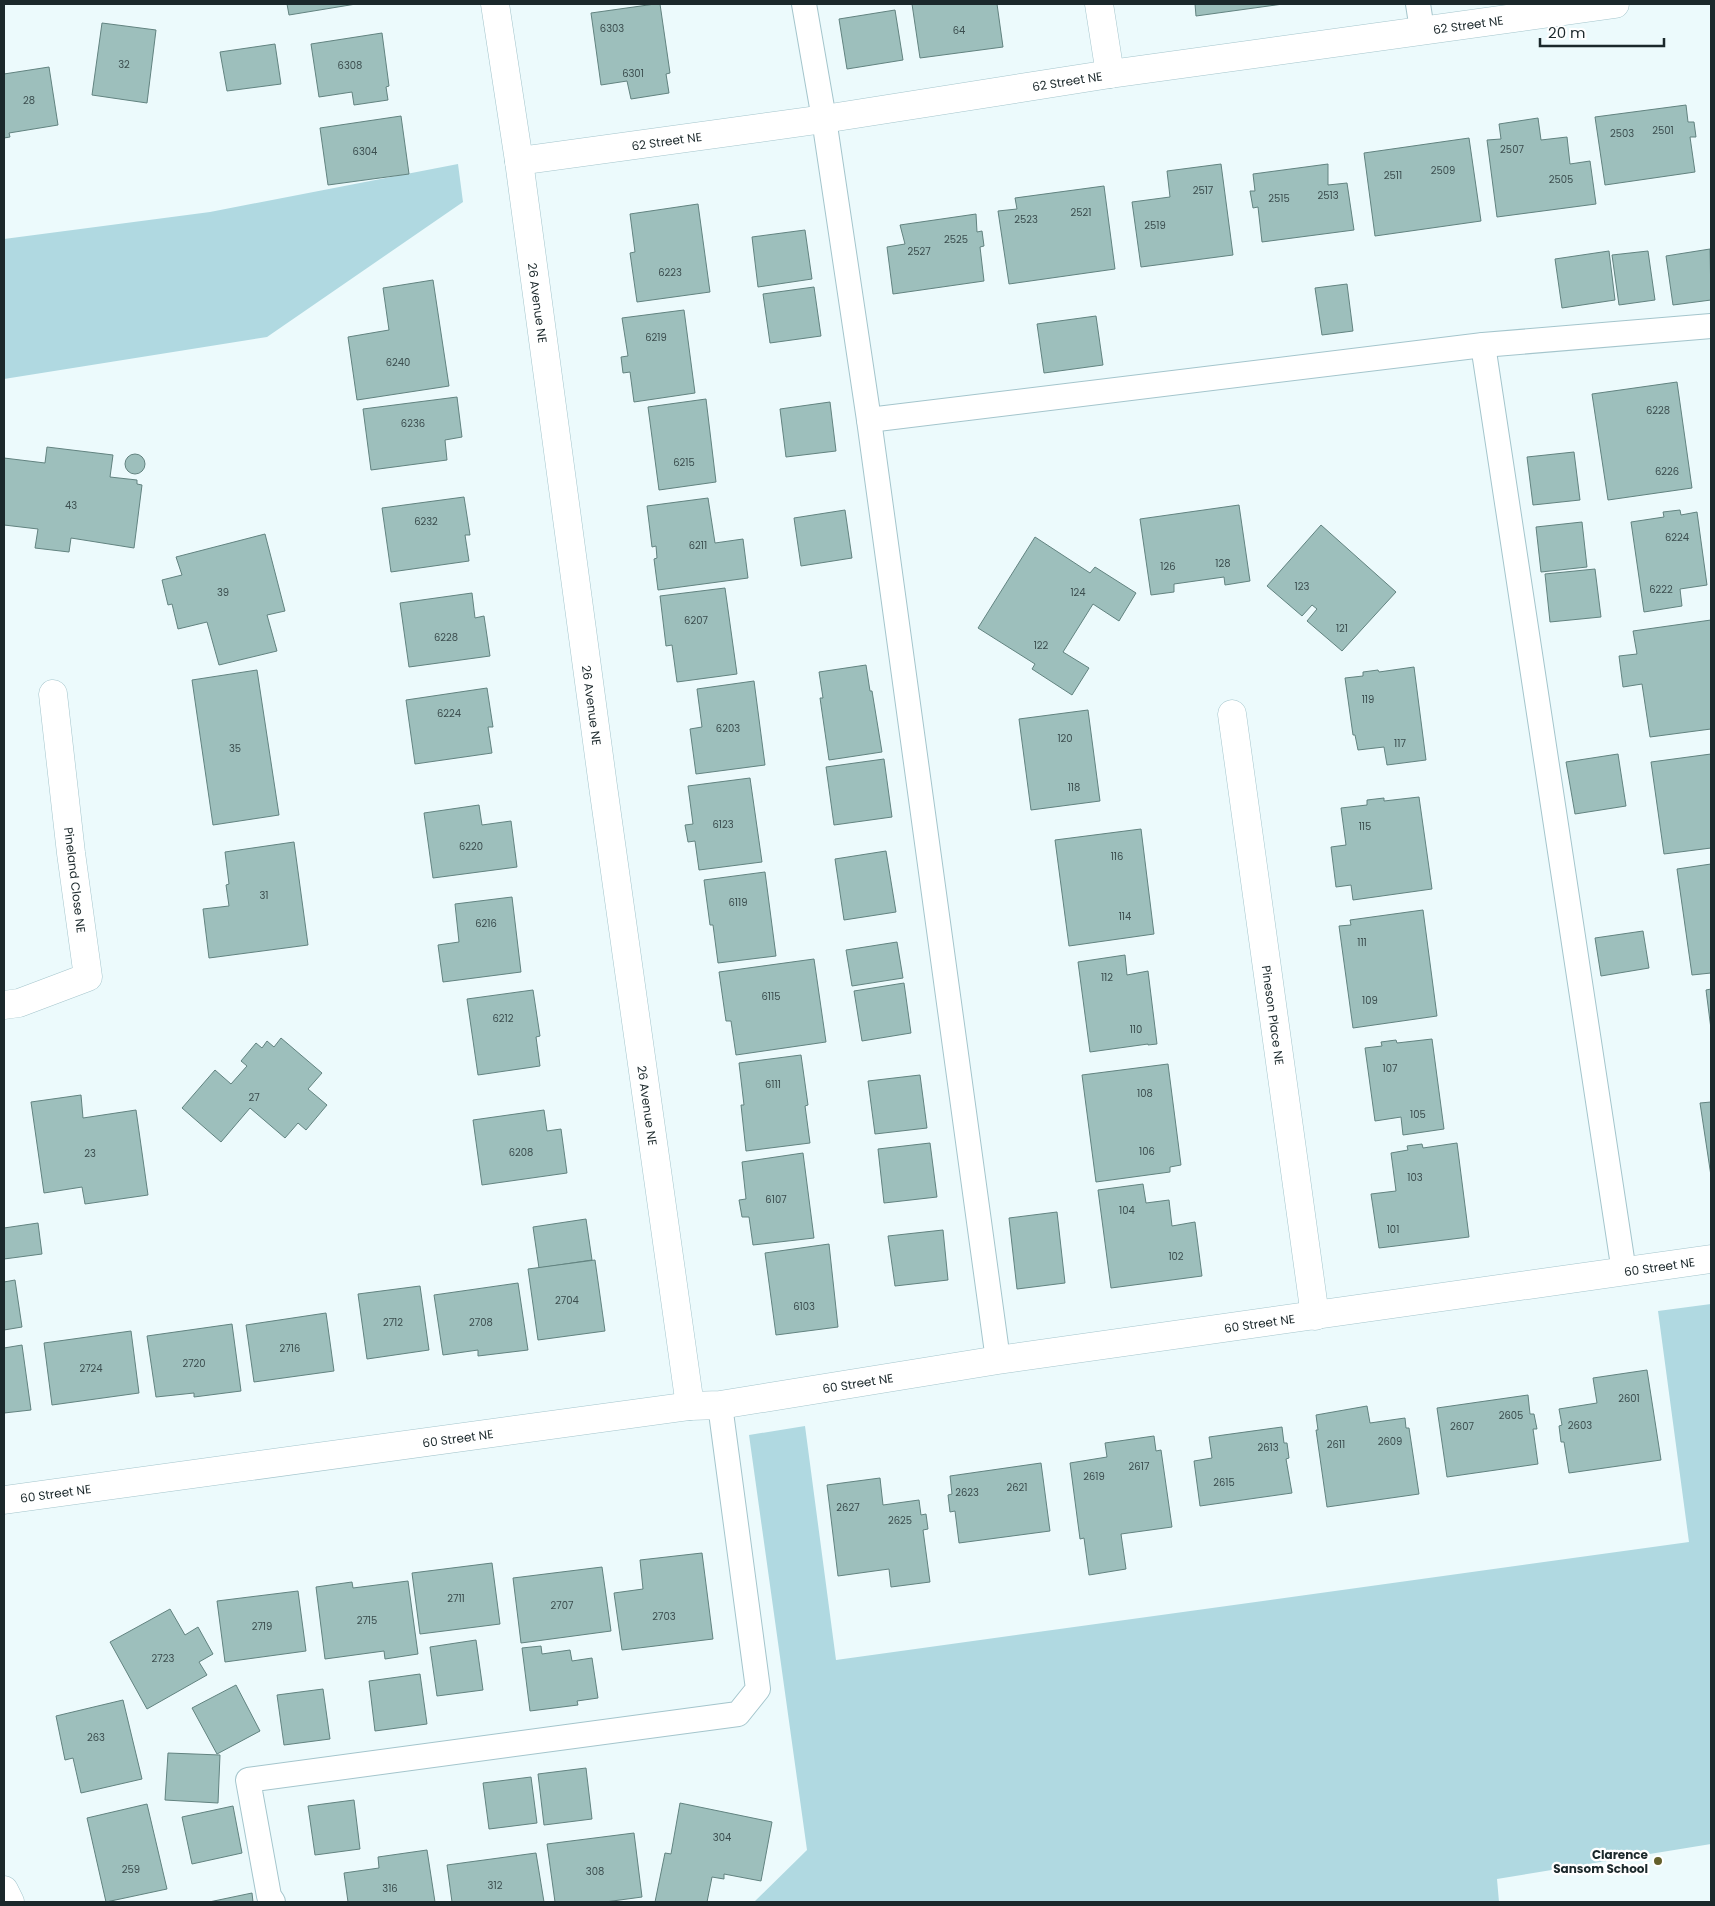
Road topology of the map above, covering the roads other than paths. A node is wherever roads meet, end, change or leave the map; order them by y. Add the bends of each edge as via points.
1 (494, 4) edge
2 (804, 4) edge
3 (1099, 4) edge
4 (1615, 4) edge
5 (1420, 17) edge
6 (1110, 74) junction
7 (824, 119) junction
8 (518, 161) junction
9 (1711, 326) edge
10 (1483, 345) junction
11 (869, 420) junction
12 (53, 694) dead end
13 (1232, 714) dead end
14 (4, 1005) edge
15 (1711, 1258) edge
16 (1624, 1272) junction
17 (1315, 1316) junction
18 (998, 1360) junction
19 (720, 1405) junction
20 (690, 1406) junction
21 (4, 1500) edge
22 (4, 1890) edge
23 (10, 1902) edge
24 (273, 1902) edge

1 - 8 street, 26 Avenue NE
2 - 7 lane
3 - 6 street
4 - 5 street, 62 Street NE
5 - 6 street, 62 Street NE
6 - 7 street, 62 Street NE
7 - 8 street, 62 Street NE
7 - 11 lane
8 - 20 street, 26 Avenue NE
9 - 10 lane
10 - 11 lane
10 - 16 lane
11 - 18 lane
12 - 14 street, Pineland Close NE via 88,977 19,1003
13 - 17 street, Pineson Place NE
15 - 16 street, 60 Street NE
16 - 17 street, 60 Street NE
17 - 18 street, 60 Street NE
18 - 19 street, 60 Street NE
19 - 20 street, 60 Street NE
19 - 24 lane via 758,1688 738,1714 248,1780 269,1896
20 - 21 street, 60 Street NE
22 - 23 street

